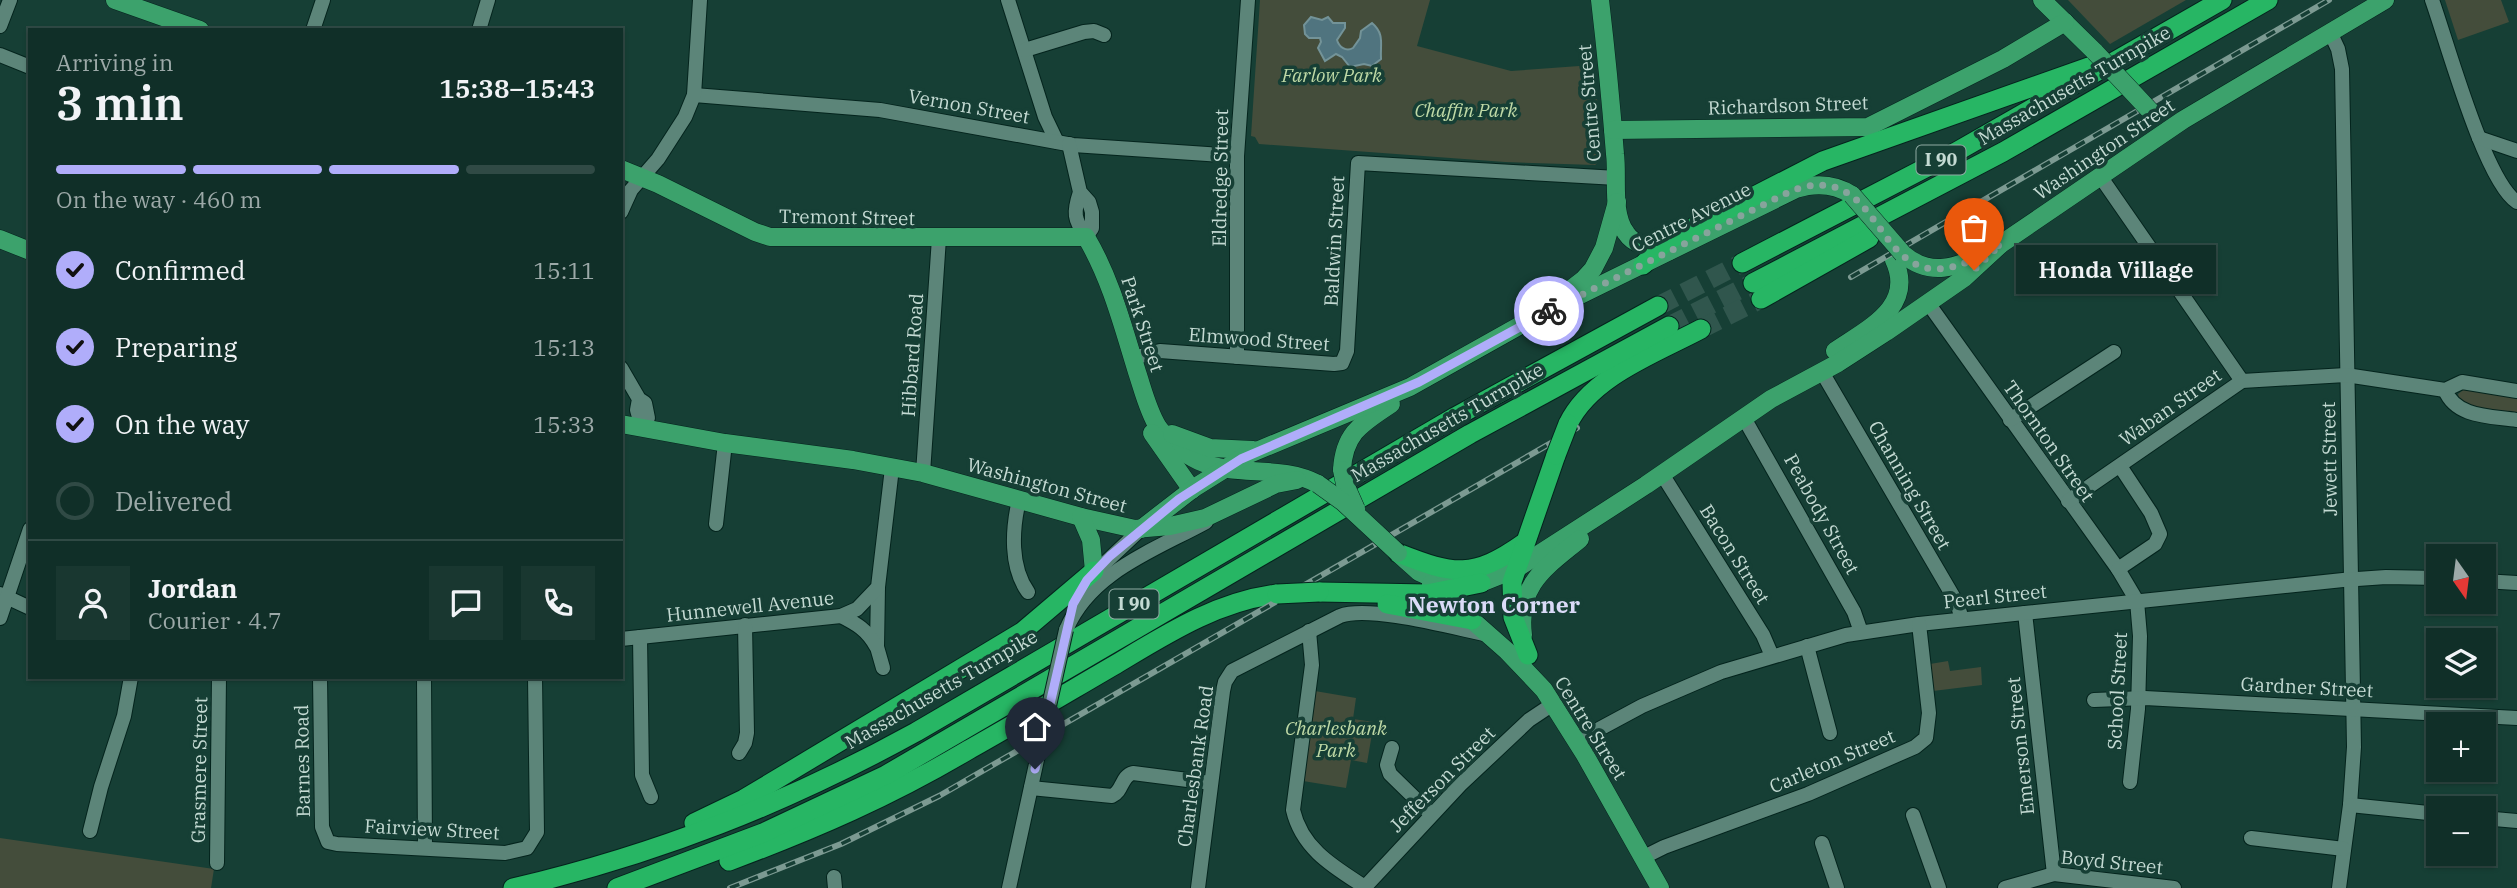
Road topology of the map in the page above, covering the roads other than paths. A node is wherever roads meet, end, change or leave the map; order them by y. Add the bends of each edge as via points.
1 (10, 0) edge
2 (115, 0) edge
3 (323, 0) edge
4 (488, 0) edge
5 (700, 0) edge
6 (1008, 0) edge
7 (1248, 0) edge
8 (1600, 0) edge
9 (2042, 0) edge
10 (2222, 0) edge
11 (2268, 0) edge
12 (2385, 0) edge
13 (2432, 0) edge
14 (151, 6) edge
15 (2065, 22) junction
16 (0, 26) edge
17 (196, 28) edge
18 (314, 28) edge
19 (480, 28) edge
20 (2330, 32) junction
21 (1104, 35) dead end
22 (1025, 50) junction
23 (2136, 50) junction
24 (0, 55) edge
25 (28, 66) edge
26 (694, 95) junction
27 (1045, 117) junction
28 (1613, 130) junction
29 (2168, 130) junction
30 (1027, 136) junction
31 (2479, 138) junction
32 (1063, 143) junction
33 (2517, 151) edge
34 (1237, 156) junction
35 (623, 170) edge
36 (2100, 176) junction
37 (642, 177) junction
38 (1617, 178) junction
39 (1617, 202) junction
40 (2517, 202) edge
41 (623, 208) edge
42 (1086, 237) junction
43 (0, 239) edge
44 (939, 239) junction
45 (2001, 244) junction
46 (28, 250) edge
47 (1664, 250) junction
48 (1898, 257) junction
49 (1742, 263) tunnel mouth
50 (1643, 265) joint
51 (1757, 291) tunnel mouth
52 (1928, 303) junction
53 (1658, 306) tunnel mouth
54 (1535, 317) junction
55 (1669, 326) tunnel mouth
56 (1701, 329) tunnel mouth
57 (2114, 352) dead end
58 (1237, 357) junction
59 (1133, 358) junction
60 (1344, 359) joint
61 (623, 371) edge
62 (1822, 372) junction
63 (2346, 375) junction
64 (1432, 376) junction
65 (2242, 381) junction
66 (2445, 390) junction
67 (2517, 391) edge
68 (1144, 393) junction
69 (1770, 399) junction
70 (1744, 418) junction
71 (2010, 420) junction
72 (2517, 421) edge
73 (623, 424) edge
74 (1157, 425) junction
75 (642, 428) junction
76 (725, 443) junction
77 (1263, 448) junction
78 (2120, 466) junction
79 (892, 468) junction
80 (1225, 468) junction
81 (923, 473) junction
82 (1662, 474) junction
83 (1318, 484) junction
84 (1646, 485) junction
85 (1192, 490) junction
86 (1018, 500) junction
87 (2068, 501) junction
88 (1230, 508) junction
89 (1082, 517) junction
90 (1360, 518) junction
91 (716, 524) dead end
92 (1142, 529) junction
93 (28, 534) edge
94 (1524, 543) junction
95 (1398, 553) junction
96 (1516, 569) junction
97 (2118, 569) junction
98 (1094, 572) junction
99 (1419, 572) junction
100 (2426, 578) edge
101 (2351, 580) junction
102 (2496, 582) edge
103 (1481, 583) junction
104 (2517, 583) edge
105 (877, 587) junction
106 (1028, 592) dead end
107 (1440, 592) junction
108 (1345, 593) junction
109 (3, 596) edge
110 (2137, 601) junction
111 (28, 607) edge
112 (2025, 612) junction
113 (841, 616) junction
114 (0, 618) edge
115 (1962, 619) junction
116 (1472, 620) junction
117 (1919, 624) junction
118 (745, 625) junction
119 (1066, 630) junction
120 (1309, 631) junction
121 (1861, 632) junction
122 (1489, 635) junction
123 (640, 637) junction
124 (623, 639) edge
125 (1807, 646) junction
126 (877, 647) junction
127 (1528, 655) junction
128 (1772, 656) junction
129 (883, 668) dead end
130 (131, 679) edge
131 (219, 679) edge
132 (320, 679) edge
133 (424, 679) edge
134 (535, 679) edge
135 (1549, 697) junction
136 (2139, 699) junction
137 (2094, 700) dead end
138 (2353, 708) junction
139 (2517, 718) edge
140 (1830, 733) dead end
141 (1577, 741) junction
142 (1392, 748) dead end
143 (739, 753) dead end
144 (2130, 782) dead end
145 (1211, 783) junction
146 (1031, 788) junction
147 (651, 797) dead end
148 (2350, 805) junction
149 (2426, 813) edge
150 (1431, 814) junction
151 (1913, 815) dead end
152 (2496, 819) edge
153 (2517, 821) edge
154 (90, 831) dead end
155 (2251, 838) dead end
156 (328, 842) joint
157 (1822, 843) dead end
158 (425, 848) junction
159 (2344, 849) junction
160 (1646, 860) junction
161 (217, 863) dead end
162 (594, 867) junction
163 (2054, 874) junction
164 (2080, 882) edge
165 (513, 888) edge
166 (617, 888) edge
167 (649, 888) edge
168 (1009, 888) edge
169 (1198, 888) edge
170 (1365, 888) edge
171 (1660, 888) edge
172 (1837, 888) edge
173 (1939, 888) edge
174 (2007, 888) edge
175 (2174, 888) edge
176 (2339, 888) edge

1 - 16 street
2 - 14 main road
3 - 18 street
4 - 19 street
5 - 26 street
6 - 22 street, Park Street
7 - 34 street, Eldredge Street
8 - 28 main road, Centre Street
9 - 15 main road
10 - 23 highway, Massachusetts Turnpike / I 90
11 - 51 highway, Massachusetts Turnpike / I 90
12 - 20 main road, Washington Street
13 - 31 street
14 - 17 main road
15 - 28 main road, Richardson Street via 1868,127
15 - 29 main road, bridge
20 - 29 main road, Washington Street
20 - 63 street, Jewett Street via 2342,69
21 - 22 street via 1084,32
22 - 27 street, Park Street
23 - 47 highway via 1823,161 1665,242
23 - 49 highway, Massachusetts Turnpike / I 90 via 1945,158
24 - 25 street
26 - 30 street, Vernon Street via 858,107
26 - 37 street via 675,134
27 - 30 street
27 - 32 street, Park Street
28 - 38 main road, Centre Street
29 - 36 main road, Washington Street
30 - 32 street, Vernon Street
31 - 33 street
31 - 40 street via 2496,178
32 - 34 street, Vernon Street
32 - 42 street, Park Street via 1080,192 1076,220
34 - 58 street, Eldredge Street
35 - 37 main road, Tremont Street
36 - 45 main road, Washington Street
36 - 65 street
37 - 41 street
37 - 44 main road, Tremont Street via 770,237
38 - 39 main road, Centre Street
38 - 60 street, Baldwin Street via 1359,163
39 - 47 main road, Centre Street via 1628,237
39 - 54 main road, Centre Street via 1593,269
42 - 44 main road, Tremont Street
42 - 59 main road, Park Street via 1108,282
43 - 46 main road
44 - 81 street, Hibbard Road
45 - 48 main road via 1970,260 1937,269
45 - 52 main road, Washington Street
47 - 48 main road, Centre Avenue, bridge via 1801,187 1830,186 1852,195
47 - 50 highway
48 - 69 main road, Centre Avenue via 1900,285 1889,311
50 - 54 main road, Centre Avenue
52 - 62 main road, Washington Street
52 - 71 street, Thornton Street
53 - 162 highway, Massachusetts Turnpike / I 90 via 1478,404 847,769 705,832
54 - 64 main road, Centre Street
55 - 166 highway, Massachusetts Turnpike / I 90 via 1493,421 886,775 772,829
56 - 94 highway, bridge via 1599,385 1578,407
57 - 71 street
58 - 59 street, Elmwood Street via 1160,351
58 - 60 street, Elmwood Street via 1334,364
59 - 68 main road, Park Street
61 - 75 street via 639,399
62 - 69 main road, Washington Street
62 - 115 street, Channing Street via 1957,603
63 - 65 street, Waban Street
63 - 66 street, Waban Street
63 - 101 street, Jewett Street
64 - 77 main road, Centre Street
64 - 90 main road, Centre Street, bridge via 1357,428 1347,444 1342,470
65 - 78 street, Waban Street
66 - 67 street, Waban Street via 2462,382
66 - 72 street via 2449,401 2469,413
68 - 74 main road, Park Street
68 - 85 main road via 1152,435
69 - 70 main road, Washington Street
70 - 82 main road, Washington Street
70 - 121 street, Peabody Street
71 - 87 street, Thornton Street
73 - 75 main road, Washington Street
74 - 77 main road via 1204,447
74 - 80 main road, Park Street via 1184,453
75 - 76 main road, Washington Street
76 - 79 main road, Washington Street
76 - 91 street
77 - 80 main road, Centre Street
78 - 87 street, Waban Street
78 - 97 street via 2160,534 2155,544
79 - 81 main road, Washington Street
79 - 105 street
80 - 83 main road, Park Street via 1293,474
80 - 85 main road, Centre Street
81 - 86 main road, Washington Street
82 - 84 main road, Washington Street
82 - 128 street, Bacon Street
83 - 88 main road, Washington Street via 1283,482
83 - 90 main road, Washington Street, bridge
84 - 96 main road, Washington Street
84 - 127 main road, Washington Street via 1533,579 1522,616
85 - 92 main road, Centre Street
86 - 89 main road, Washington Street
86 - 106 street via 1016,568
87 - 97 street, Thornton Street
88 - 92 main road, Washington Street via 1184,524
88 - 119 street via 1116,570 1083,603
89 - 92 main road, Washington Street
89 - 98 main road via 1091,540
90 - 95 main road, Washington Street, bridge
92 - 98 street
93 - 109 street
94 - 95 highway via 1492,564 1463,571
94 - 96 highway
95 - 99 main road, Washington Street
96 - 103 main road, Washington Street
96 - 127 highway via 1511,611
97 - 110 street, Thornton Street
98 - 119 street via 1074,600
98 - 162 highway via 1022,632 755,793
99 - 103 main road, Washington Street via 1448,585
99 - 107 main road, Centre Street
100 - 101 street, Pearl Street
101 - 110 street, Pearl Street
101 - 138 street, Jewett Street
102 - 104 street
103 - 107 highway
105 - 113 street, Hunnewell Avenue via 857,609
105 - 126 street
107 - 108 highway
107 - 116 main road, Centre Street
108 - 116 highway
108 - 167 highway, bridge via 1277,594 1228,605 1192,620 968,751 848,814
109 - 111 street
109 - 114 street
110 - 112 street, Pearl Street
110 - 136 street, School Street
112 - 115 street, Pearl Street
112 - 163 street, Emerson Street
113 - 118 street, Hunnewell Avenue
113 - 126 street via 868,632
115 - 117 street, Pearl Street
116 - 122 main road, Centre Street
117 - 121 street, Pearl Street
117 - 160 street, Carleton Street via 1929,713 1926,738 1808,794 1664,847
118 - 123 street, Hunnewell Avenue
118 - 143 street via 747,733
119 - 146 street, bridge
120 - 122 street, Charlesbank Road via 1360,612
120 - 145 street, Charlesbank Road via 1241,665 1227,678
120 - 170 street via 1312,665 1293,810 1311,848
121 - 125 street, Pearl Street
122 - 135 main road, Centre Street
123 - 124 street, Hunnewell Avenue
123 - 147 street via 642,775
125 - 128 street, Pearl Street
125 - 140 street
126 - 129 street
127 - 135 main road, Washington Street
128 - 141 street, Pearl Street via 1689,684
130 - 154 street
131 - 161 street, Grasmere Street
132 - 156 street, Barnes Road via 322,827
133 - 158 street
134 - 158 street, Fairview Street via 537,832 533,841 527,848 505,853
135 - 141 main road, Centre Street
135 - 150 street, Jefferson Street
136 - 137 street, Gardner Street
136 - 138 street, Gardner Street
136 - 144 street, School Street
138 - 139 street, Gardner Street
138 - 148 street, Jewett Street
141 - 160 main road, Centre Street
142 - 150 street via 1387,765 1390,774
145 - 146 street via 1133,773 1112,796
145 - 169 street, Charlesbank Road
146 - 168 street
148 - 149 street
148 - 159 street, Jewett Street
150 - 170 street, Jefferson Street
151 - 173 street
152 - 153 street
155 - 159 street
156 - 158 street, Fairview Street
157 - 172 street
159 - 176 street, Jewett Street
160 - 171 main road, Centre Street
162 - 165 highway, Massachusetts Turnpike / I 90
163 - 164 street, Boyd Street
163 - 174 street, Boyd Street
164 - 175 street, Boyd Street

